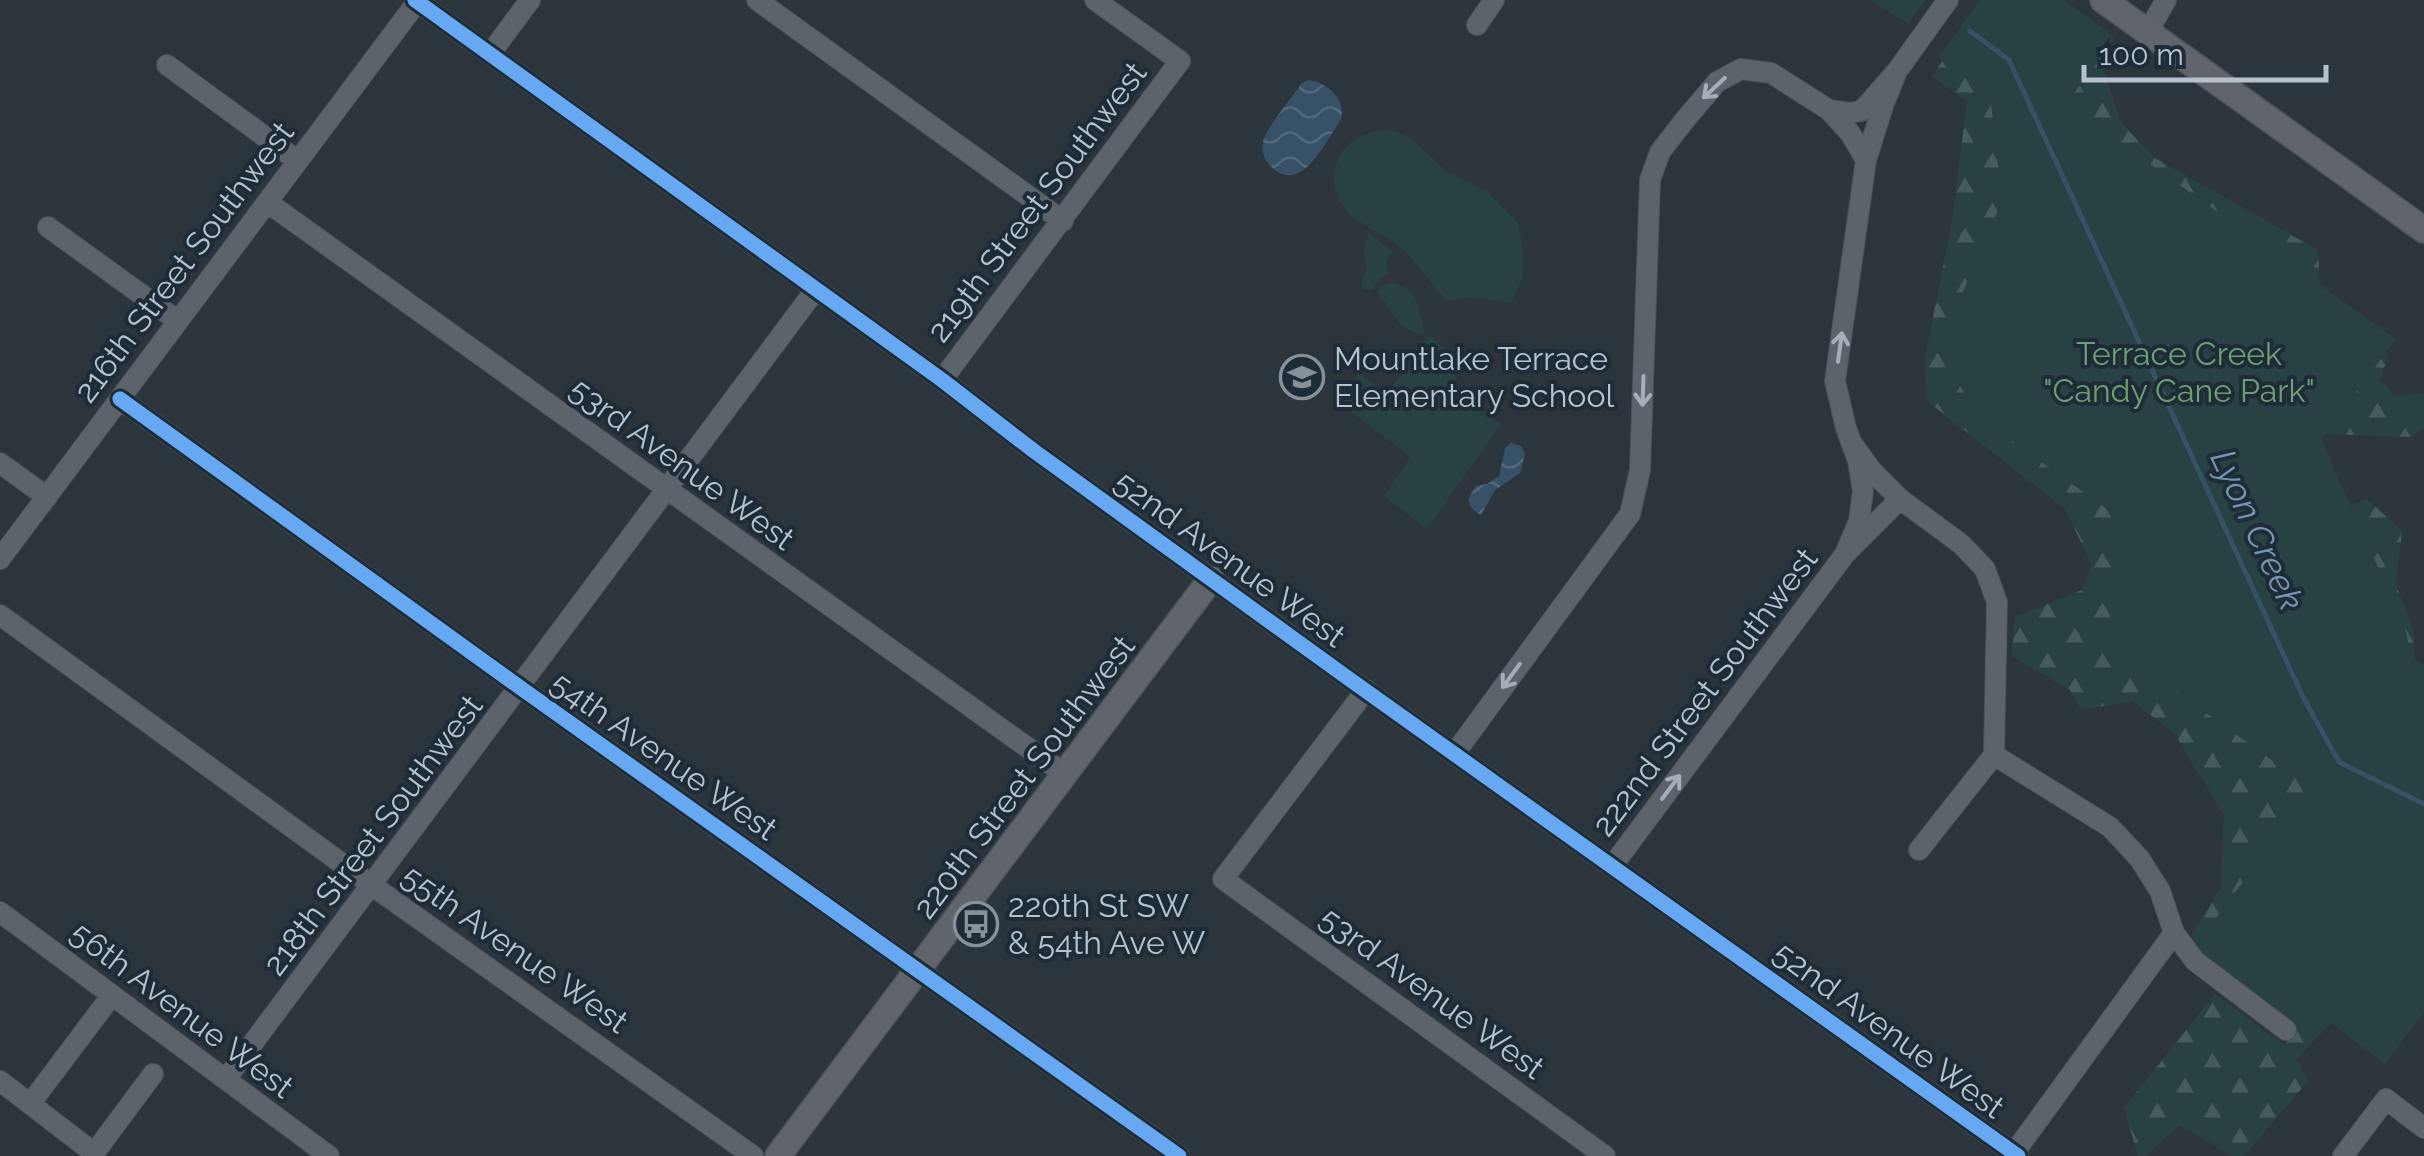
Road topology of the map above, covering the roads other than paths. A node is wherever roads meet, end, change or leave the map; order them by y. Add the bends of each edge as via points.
1 (530, 0) edge
2 (757, 0) edge
3 (1094, 0) edge
4 (1494, 0) edge
5 (1948, 0) edge
6 (2103, 0) edge
7 (2166, 0) edge
8 (416, 1) edge
9 (1477, 25) dead end
10 (2147, 32) junction
11 (490, 54) junction
12 (168, 65) dead end
13 (1898, 71) junction
14 (1829, 110) junction
15 (1866, 160) junction
16 (298, 161) junction
17 (268, 202) junction
18 (1063, 220) junction
19 (48, 227) dead end
20 (2424, 230) edge
21 (816, 289) junction
22 (178, 321) junction
23 (942, 380) junction
24 (120, 399) junction
25 (1851, 442) junction
26 (0, 463) edge
27 (666, 489) junction
28 (46, 496) junction
29 (1900, 499) junction
30 (1845, 554) junction
31 (0, 559) edge
32 (1211, 579) junction
33 (0, 615) edge
34 (518, 686) junction
35 (1366, 690) junction
36 (1455, 754) junction
37 (1994, 755) junction
38 (1063, 773) junction
39 (1919, 850) dead end
40 (1613, 865) junction
41 (370, 884) junction
42 (0, 912) edge
43 (2174, 933) junction
44 (918, 972) junction
45 (112, 995) junction
46 (2286, 1030) dead end
47 (154, 1074) dead end
48 (226, 1079) junction
49 (0, 1081) edge
50 (30, 1104) junction
51 (2424, 1128) edge
52 (314, 1152) edge
53 (1169, 1153) edge
54 (93, 1154) edge
55 (2016, 1154) edge
56 (752, 1156) edge
57 (778, 1156) edge
58 (1605, 1156) edge
59 (2343, 1156) edge

1 - 11 street
2 - 18 street
3 - 18 street, 219th Street Southwest via 1180,61
4 - 9 street
5 - 13 street
6 - 10 main road
7 - 10 street
8 - 11 street, 52nd Avenue West
8 - 16 street, 216th Street Southwest
10 - 20 main road
11 - 21 street, 52nd Avenue West
12 - 16 street
13 - 14 street via 1861,111
13 - 15 street, 222nd Street Southwest
14 - 15 street
14 -> 36 street via 1770,73 1741,69 1717,82 1660,152 1650,180 1640,470 1630,514
25 -> 15 street, 222nd Street Southwest via 1835,381
16 - 17 street, 216th Street Southwest
17 - 22 street, 216th Street Southwest
17 - 27 street, 53rd Avenue West
18 - 23 street, 219th Street Southwest
19 - 22 street
21 - 23 street, 52nd Avenue West
21 - 27 street, 218th Street Southwest
22 - 24 street, 216th Street Southwest
23 - 32 street, 52nd Avenue West
24 - 28 street, 216th Street Southwest
24 - 34 street, 54th Avenue West
25 - 29 street, 222nd Street Southwest
25 - 30 street, 222nd Street Southwest via 1863,492 1860,521
26 - 28 street
27 - 34 street, 218th Street Southwest
27 - 38 street, 53rd Avenue West
28 - 31 street, 216th Street Southwest
29 - 30 street, 222nd Street Southwest
29 - 37 street via 1961,544 1985,570 1997,602
40 -> 30 street, 222nd Street Southwest
32 - 35 street, 52nd Avenue West
32 - 38 main road, 220th Street Southwest
33 - 41 street, 55th Avenue West
34 - 41 street, 218th Street Southwest
34 - 44 street, 54th Avenue West
35 - 36 street, 52nd Avenue West
35 - 58 street, 53rd Avenue West via 1223,879
36 - 40 street, 52nd Avenue West
37 - 39 street
37 - 43 street via 2110,828 2160,890
38 - 44 main road, 220th Street Southwest
40 - 55 street, 52nd Avenue West
41 - 48 street, 218th Street Southwest
41 - 56 street, 55th Avenue West
42 - 45 street, 56th Avenue West
43 - 46 street via 2195,961
43 - 55 street
44 - 53 street, 54th Avenue West
44 - 57 main road, 220th Street Southwest
45 - 48 street, 56th Avenue West
45 - 50 street
47 - 54 street
48 - 52 street, 56th Avenue West
49 - 50 street
50 - 54 street
51 - 59 street via 2386,1099

